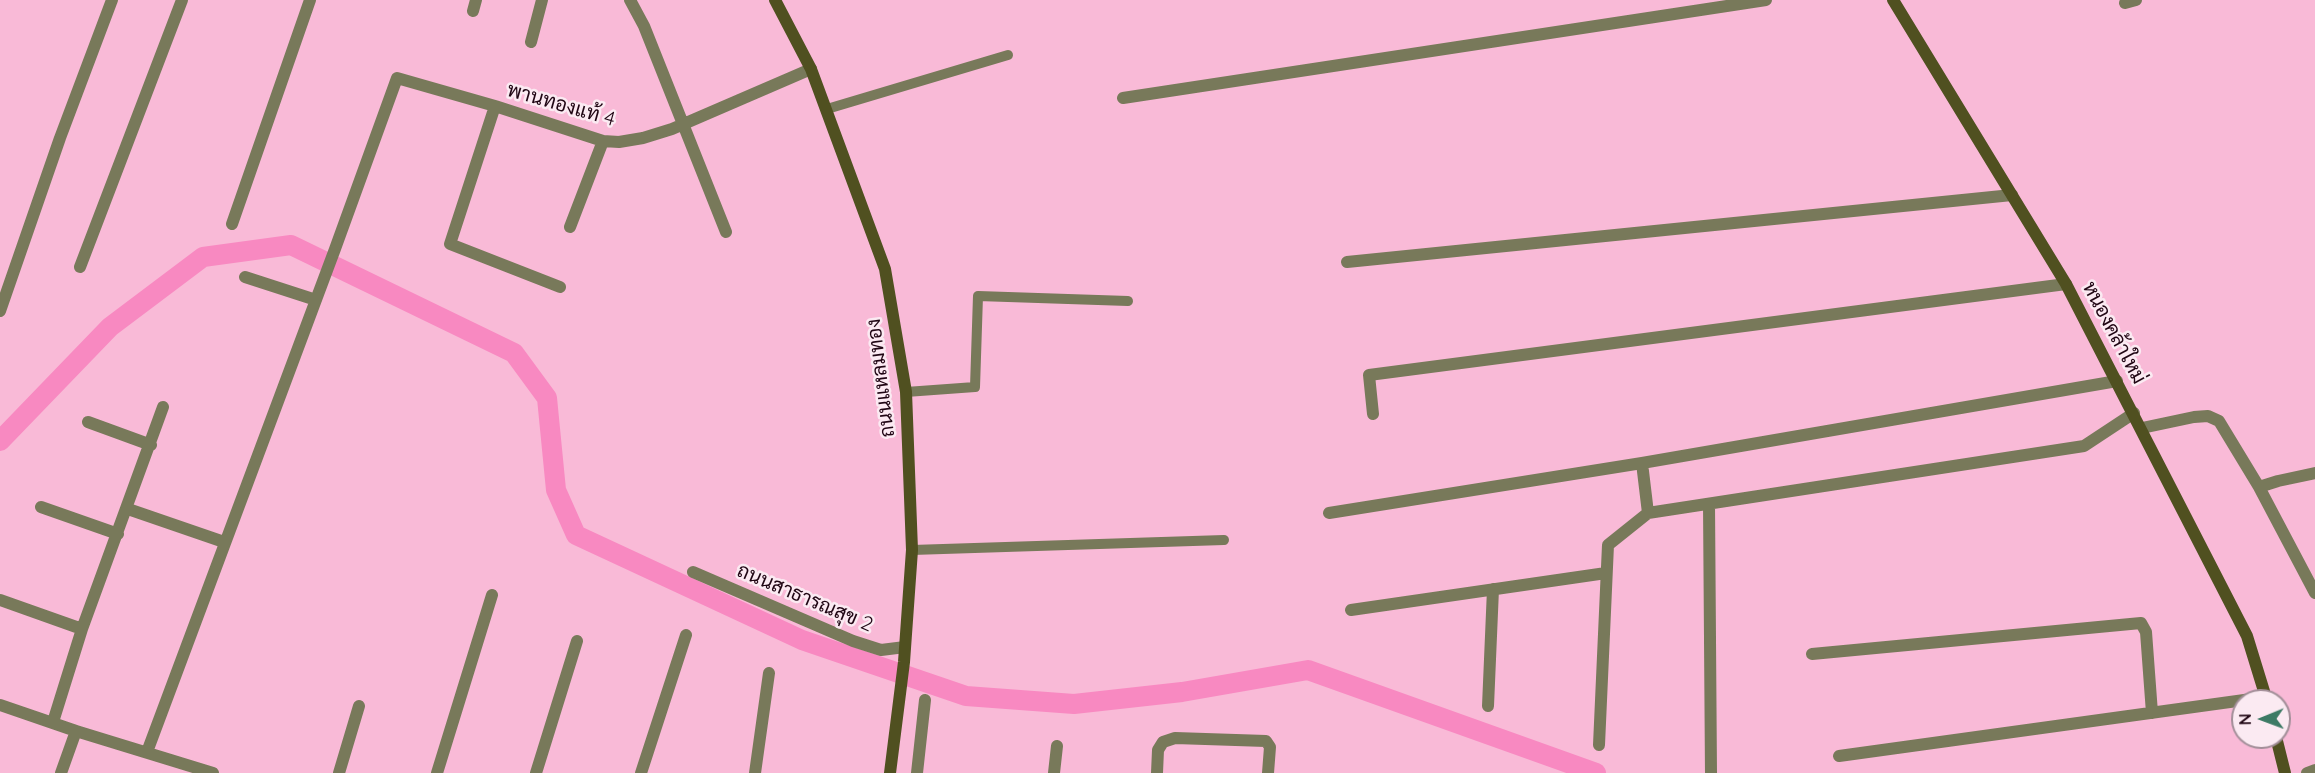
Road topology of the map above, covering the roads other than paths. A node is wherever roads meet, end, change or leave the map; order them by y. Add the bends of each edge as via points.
1 (112, 0) edge
2 (182, 0) edge
3 (310, 0) edge
4 (542, 0) edge
5 (630, 0) edge
6 (775, 0) edge
7 (1766, 0) edge
8 (1893, 0) edge
9 (531, 42) dead end
10 (1008, 55) dead end
11 (811, 69) junction
12 (1123, 98) dead end
13 (495, 106) junction
14 (827, 109) junction
15 (684, 124) junction
16 (603, 141) junction
17 (2012, 195) junction
18 (232, 224) dead end
19 (570, 227) dead end
20 (726, 232) dead end
21 (1347, 262) dead end
22 (80, 267) dead end
23 (245, 277) dead end
24 (2066, 284) junction
25 (560, 287) dead end
26 (316, 300) junction
27 (1128, 301) dead end
28 (0, 311) edge
29 (2117, 381) junction
30 (906, 392) junction
31 (163, 407) dead end
32 (2134, 413) junction
33 (1373, 414) dead end
34 (88, 422) dead end
35 (2142, 428) junction
36 (151, 445) junction
37 (1642, 463) junction
38 (2315, 473) edge
39 (2259, 487) junction
40 (1709, 504) junction
41 (41, 507) dead end
42 (128, 509) junction
43 (1329, 513) dead end
44 (1648, 513) junction
45 (118, 534) junction
46 (1224, 540) dead end
47 (224, 542) junction
48 (912, 550) junction
49 (693, 572) dead end
50 (1606, 573) junction
51 (1493, 590) junction
52 (2315, 593) edge
53 (492, 595) dead end
54 (0, 600) edge
55 (1351, 610) dead end
56 (82, 629) junction
57 (686, 635) dead end
58 (577, 641) dead end
59 (905, 646) junction
60 (1812, 654) dead end
61 (769, 673) dead end
62 (2263, 689) edge
63 (925, 700) dead end
64 (2231, 703) edge
65 (0, 705) edge
66 (359, 706) dead end
67 (1488, 706) dead end
68 (2152, 713) junction
69 (53, 722) junction
70 (76, 731) junction
71 (1599, 745) dead end
72 (1056, 746) dead end
73 (2279, 749) edge
74 (147, 752) junction
75 (1839, 756) dead end
76 (2315, 770) edge
77 (61, 773) edge
78 (213, 773) edge
79 (339, 773) edge
80 (437, 773) edge
81 (536, 773) edge
82 (641, 773) edge
83 (755, 773) edge
84 (890, 773) edge
85 (917, 773) edge
86 (1054, 773) edge
87 (1157, 773) edge
88 (1268, 773) edge
89 (1711, 773) edge
90 (2285, 773) edge
91 (2307, 773) edge

1 - 28 street
2 - 22 street
3 - 18 street
4 - 9 street
5 - 15 street
6 - 11 street, ถนนแหลมทอง
7 - 12 street
8 - 17 street, หนองคล้าใหม่
10 - 14 lane
11 - 14 street, ถนนแหลมทอง
11 - 15 street, พานทองแท้ 4
13 - 16 street, พานทองแท้ 4
13 - 25 street via 450,244
13 - 26 street, พานทองแท้ 4 via 397,78
14 - 30 street, ถนนแหลมทอง via 885,269
15 - 16 street, พานทองแท้ 4 via 643,138
15 - 20 street
16 - 19 street
17 - 21 street
17 - 24 street, หนองคล้าใหม่
23 - 26 street
24 - 29 street, หนองคล้าใหม่
24 - 33 street via 1369,375
26 - 47 street
27 - 30 lane via 978,296 975,387
29 - 32 street, หนองคล้าใหม่
29 - 37 street
30 - 48 street, ถนนแหลมทอง
31 - 36 street
32 - 35 street, หนองคล้าใหม่
32 - 40 street via 2084,446
34 - 36 street
35 - 39 street via 2194,417 2219,421
35 - 62 street, หนองคล้าใหม่ via 2247,636
36 - 42 street
37 - 43 street
37 - 44 street
38 - 39 street
39 - 52 street
40 - 44 street
40 - 89 street
41 - 45 street
42 - 45 street
42 - 47 street
44 - 50 street via 1608,545
45 - 56 street
46 - 48 lane
47 - 74 street
48 - 59 street, ถนนแหลมทอง
49 - 59 street, ถนนสาธารณสุข 2 via 853,641 881,650
50 - 51 street
50 - 71 street
51 - 55 street
51 - 67 street
53 - 80 street
54 - 56 street
56 - 69 street
57 - 82 street
58 - 81 street
59 - 84 street, ถนนแหลมทอง
60 - 68 street via 2141,623 2146,632
61 - 83 street
63 - 85 street
64 - 68 street
65 - 69 street
66 - 79 street
68 - 75 street
69 - 70 street
70 - 74 street
70 - 77 street
72 - 86 street
73 - 90 street
74 - 78 street
76 - 91 street
87 - 88 street via 1158,750 1163,742 1175,738 1266,741 1270,747

